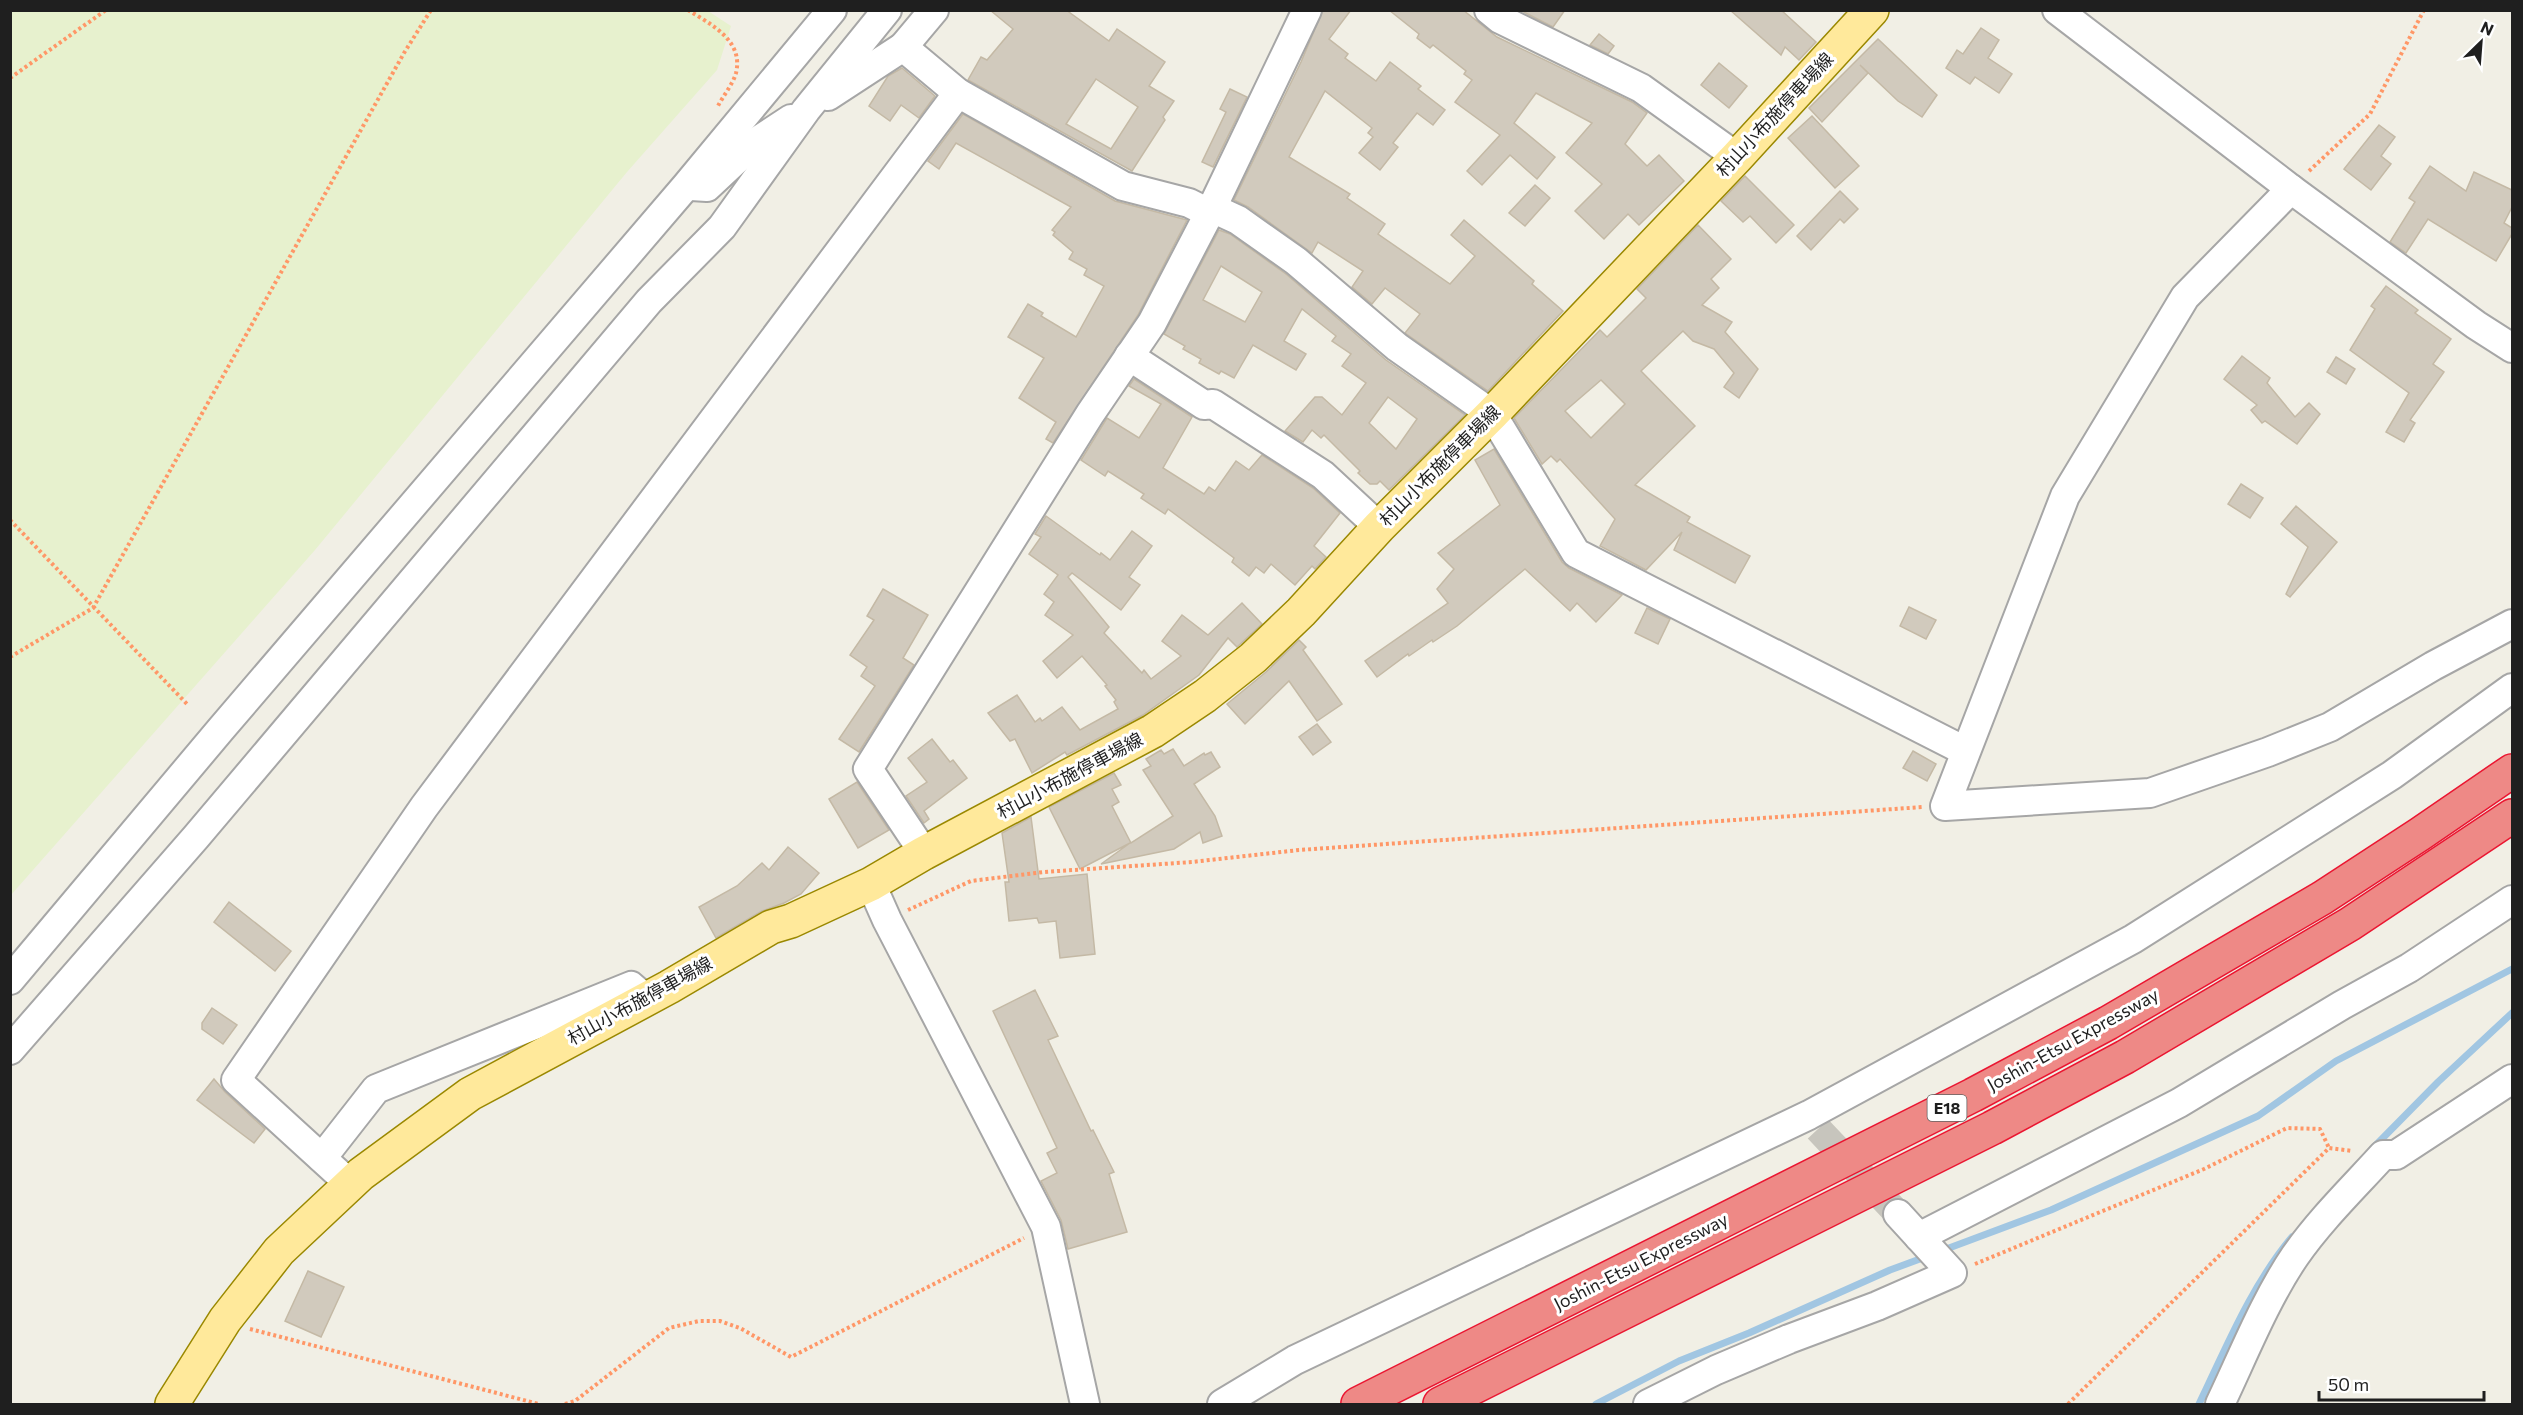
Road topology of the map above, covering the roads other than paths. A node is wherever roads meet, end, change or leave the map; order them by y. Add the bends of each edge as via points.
1 (832, 10) edge
2 (887, 10) edge
3 (934, 10) edge
4 (1307, 10) edge
5 (1872, 10) edge
6 (2057, 10) edge
7 (1499, 13) edge
8 (903, 46) junction
9 (958, 93) junction
10 (806, 110) junction
11 (1737, 157) junction
12 (686, 186) junction
13 (2291, 189) junction
14 (1210, 210) junction
15 (2512, 348) edge
16 (1129, 356) junction
17 (1492, 414) junction
18 (1379, 527) junction
19 (2512, 624) edge
20 (2512, 688) edge
21 (1965, 751) junction
22 (2512, 771) edge
23 (2512, 816) edge
24 (924, 853) junction
25 (871, 884) junction
26 (2512, 900) edge
27 (10, 980) edge
28 (646, 999) junction
29 (10, 1050) edge
30 (2512, 1079) edge
31 (322, 1158) junction
32 (350, 1184) junction
33 (1898, 1214) tunnel mouth
34 (1919, 1237) junction
35 (172, 1404) edge
36 (1085, 1404) edge
37 (1222, 1404) edge
38 (1358, 1404) edge
39 (1440, 1404) edge
40 (1648, 1404) edge
41 (2220, 1404) edge

1 - 12 street
2 - 10 street
3 - 8 street
4 - 14 street
5 - 11 main road, 村山小布施停車場線
6 - 13 street
7 - 11 street via 1641,88
8 - 9 street
8 - 10 street
9 - 14 street via 1123,186
9 - 31 street via 424,807 236,1080
10 - 12 street via 753,144 707,187
10 - 29 street via 722,227 641,310 196,837
11 - 17 main road, 村山小布施停車場線
12 - 27 street
13 - 15 street
13 - 21 street via 2185,297 2066,496
14 - 16 street via 1152,323
14 - 17 street via 1238,220 1296,261 1397,347
16 - 18 street via 1204,405 1214,404 1323,475
16 - 24 street via 868,769
17 - 18 main road, 村山小布施停車場線
17 - 21 street via 1576,553
18 - 24 main road, 村山小布施停車場線 via 1293,620 1205,696 1153,731
19 - 21 street via 2330,727 2150,793 1945,806
20 - 37 street via 2392,775 2133,939 1814,1122 1295,1360
22 - 38 highway, Joshin-Etsu Expressway / E18 via 2322,898 2108,1023 1973,1095
23 - 39 highway, E18 via 2350,924 2125,1057 1992,1128
24 - 25 main road, 村山小布施停車場線
25 - 28 main road, 村山小布施停車場線 via 771,927
25 - 36 street via 1046,1227
26 - 34 street via 2409,968 2179,1103
28 - 31 street via 631,986 376,1089
28 - 32 main road, 村山小布施停車場線 via 471,1094
30 - 41 street via 2396,1155 2383,1155 2337,1205 2295,1256
31 - 32 street
32 - 35 main road, 村山小布施停車場線 via 279,1251 225,1320
33 - 34 street
34 - 40 street via 1952,1274 1716,1370

